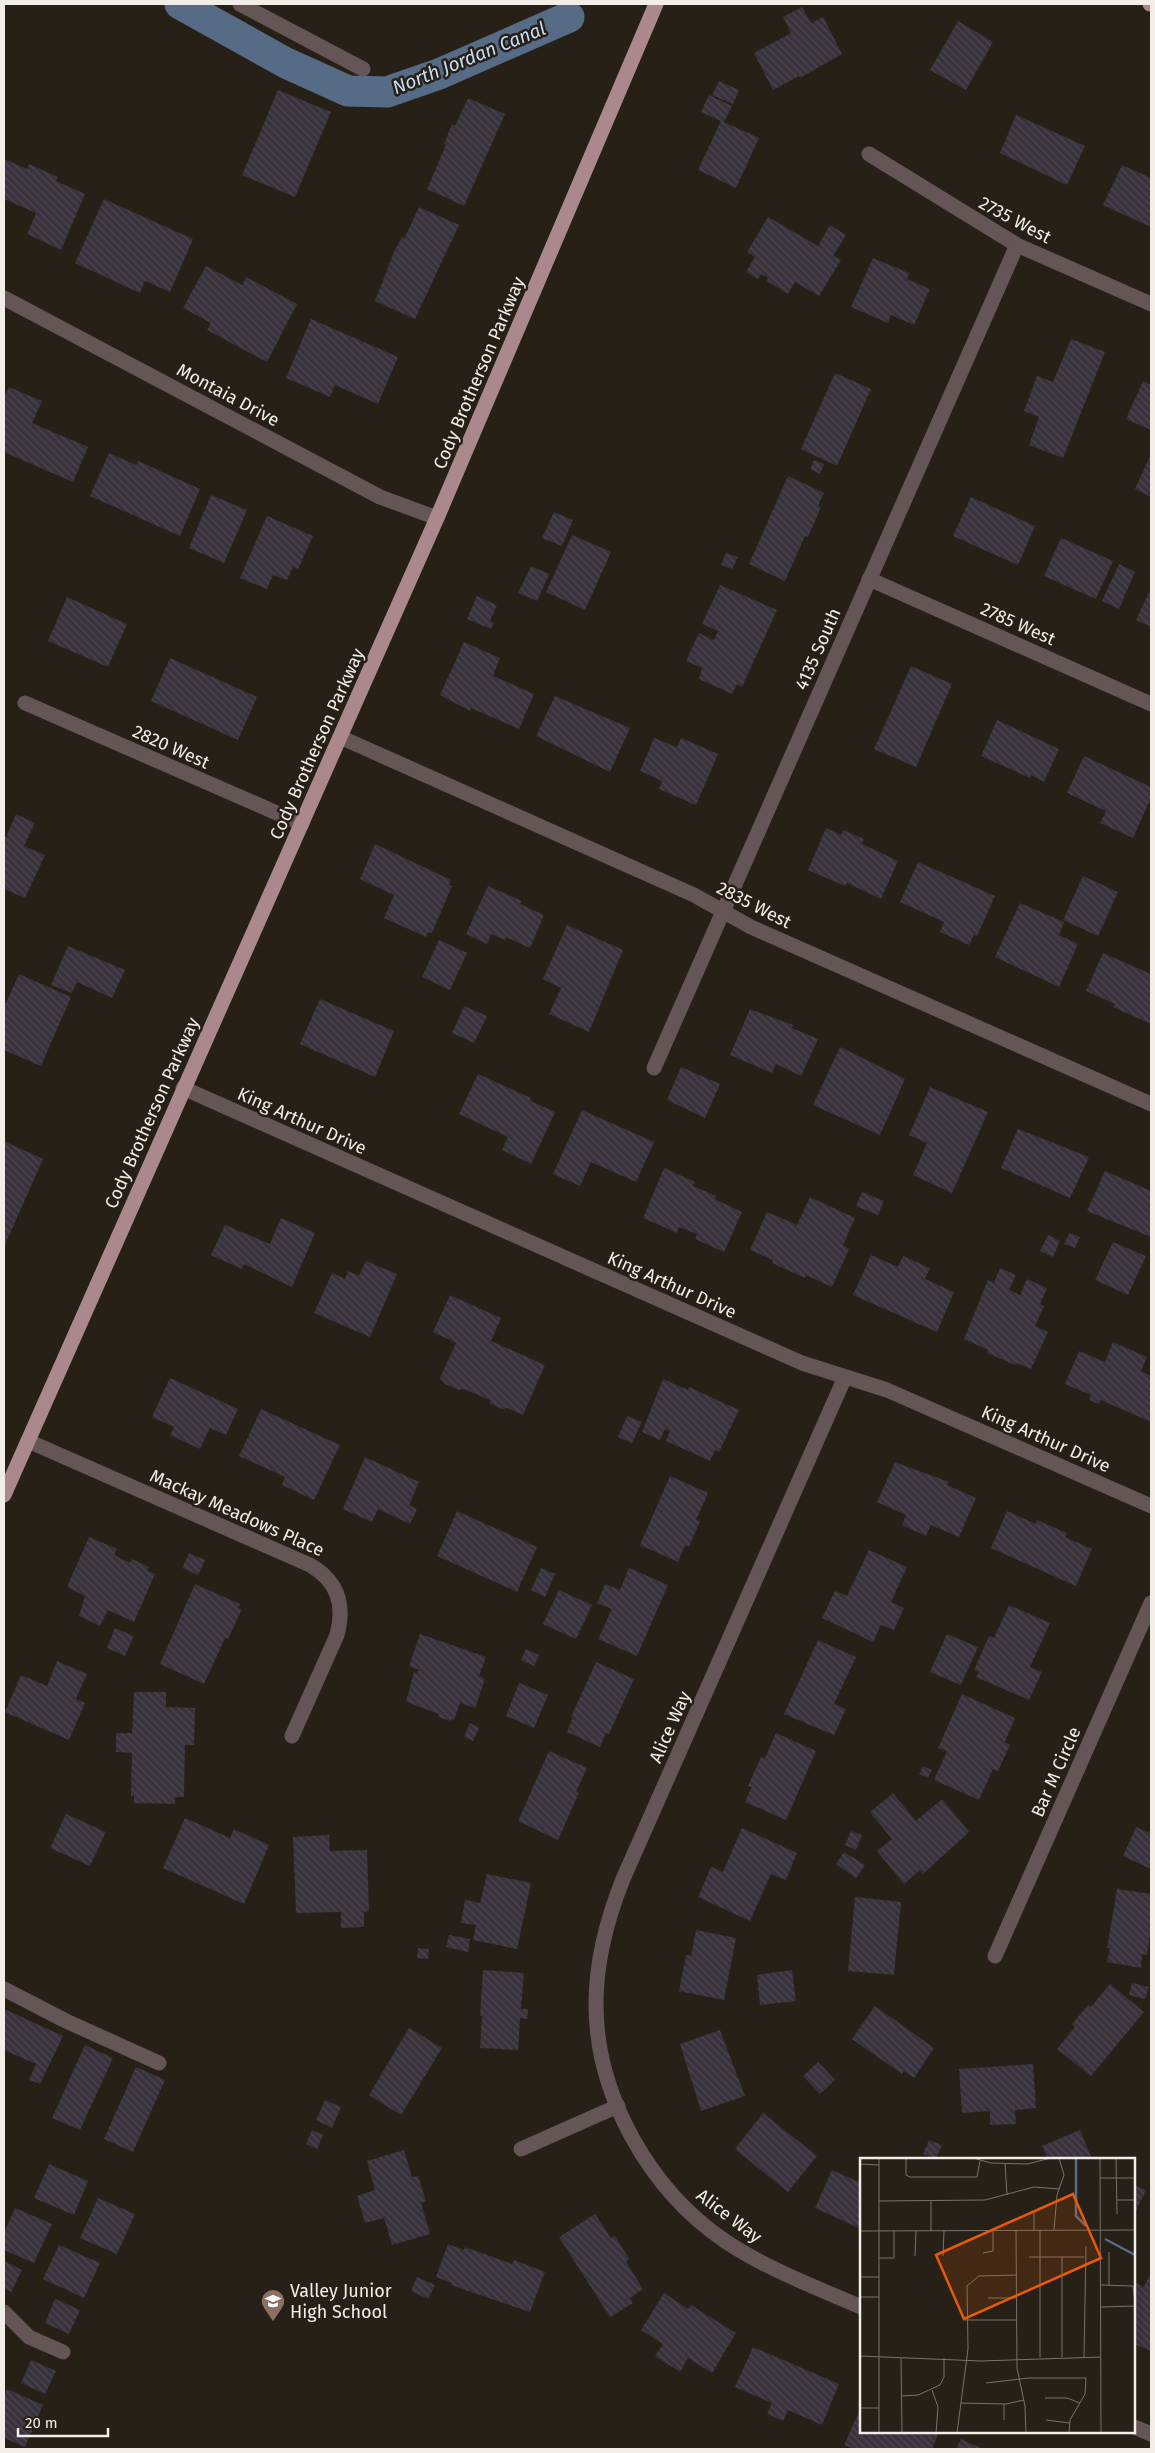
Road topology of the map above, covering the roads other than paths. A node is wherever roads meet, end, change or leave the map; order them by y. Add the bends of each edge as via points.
1 (240, 4) edge
2 (656, 4) edge
3 (363, 69) dead end
4 (869, 154) dead end
5 (1017, 245) junction
6 (4, 298) edge
7 (1151, 304) edge
8 (437, 518) junction
9 (869, 579) junction
10 (25, 704) dead end
11 (1151, 704) edge
12 (340, 737) junction
13 (302, 824) junction
14 (723, 911) junction
15 (654, 1068) dead end
16 (183, 1088) junction
17 (1151, 1104) edge
18 (845, 1377) junction
19 (28, 1440) junction
20 (4, 1495) edge
21 (1151, 1506) edge
22 (1151, 1603) edge
23 (292, 1736) dead end
24 (995, 1956) dead end
25 (4, 1989) edge
26 (159, 2063) dead end
27 (618, 2106) junction
28 (521, 2149) dead end
29 (860, 2307) edge
30 (4, 2312) edge
31 (63, 2352) dead end
32 (1135, 2426) edge
33 (1151, 2434) edge

1 - 3 street
2 - 8 main road, Cody Brotherson Parkway
4 - 5 street, 2735 West
5 - 7 street, 2735 West
5 - 9 street, 4135 South
6 - 8 street, Montaia Drive via 380,497
8 - 12 main road, Cody Brotherson Parkway
9 - 11 street, 2785 West
9 - 14 street, 4135 South
10 - 13 street, 2820 West
12 - 13 main road, Cody Brotherson Parkway
12 - 14 street, 2835 West via 694,894
13 - 16 main road, Cody Brotherson Parkway
14 - 15 street, 4135 South
14 - 17 street, 2835 West via 751,927
16 - 18 street, King Arthur Drive via 802,1363
16 - 19 main road, Cody Brotherson Parkway
18 - 21 street, King Arthur Drive via 887,1390
18 - 27 street, Alice Way via 612,1908 601,1955 596,2004 599,2037
19 - 20 main road, Cody Brotherson Parkway
19 - 23 street, Mackay Meadows Place via 322,1571 337,1592 341,1621
22 - 24 street, Bar M Circle
25 - 26 street
27 - 28 street
27 - 29 street, Alice Way via 633,2140 653,2172 700,2222 750,2256
30 - 31 street via 29,2337
32 - 33 street

